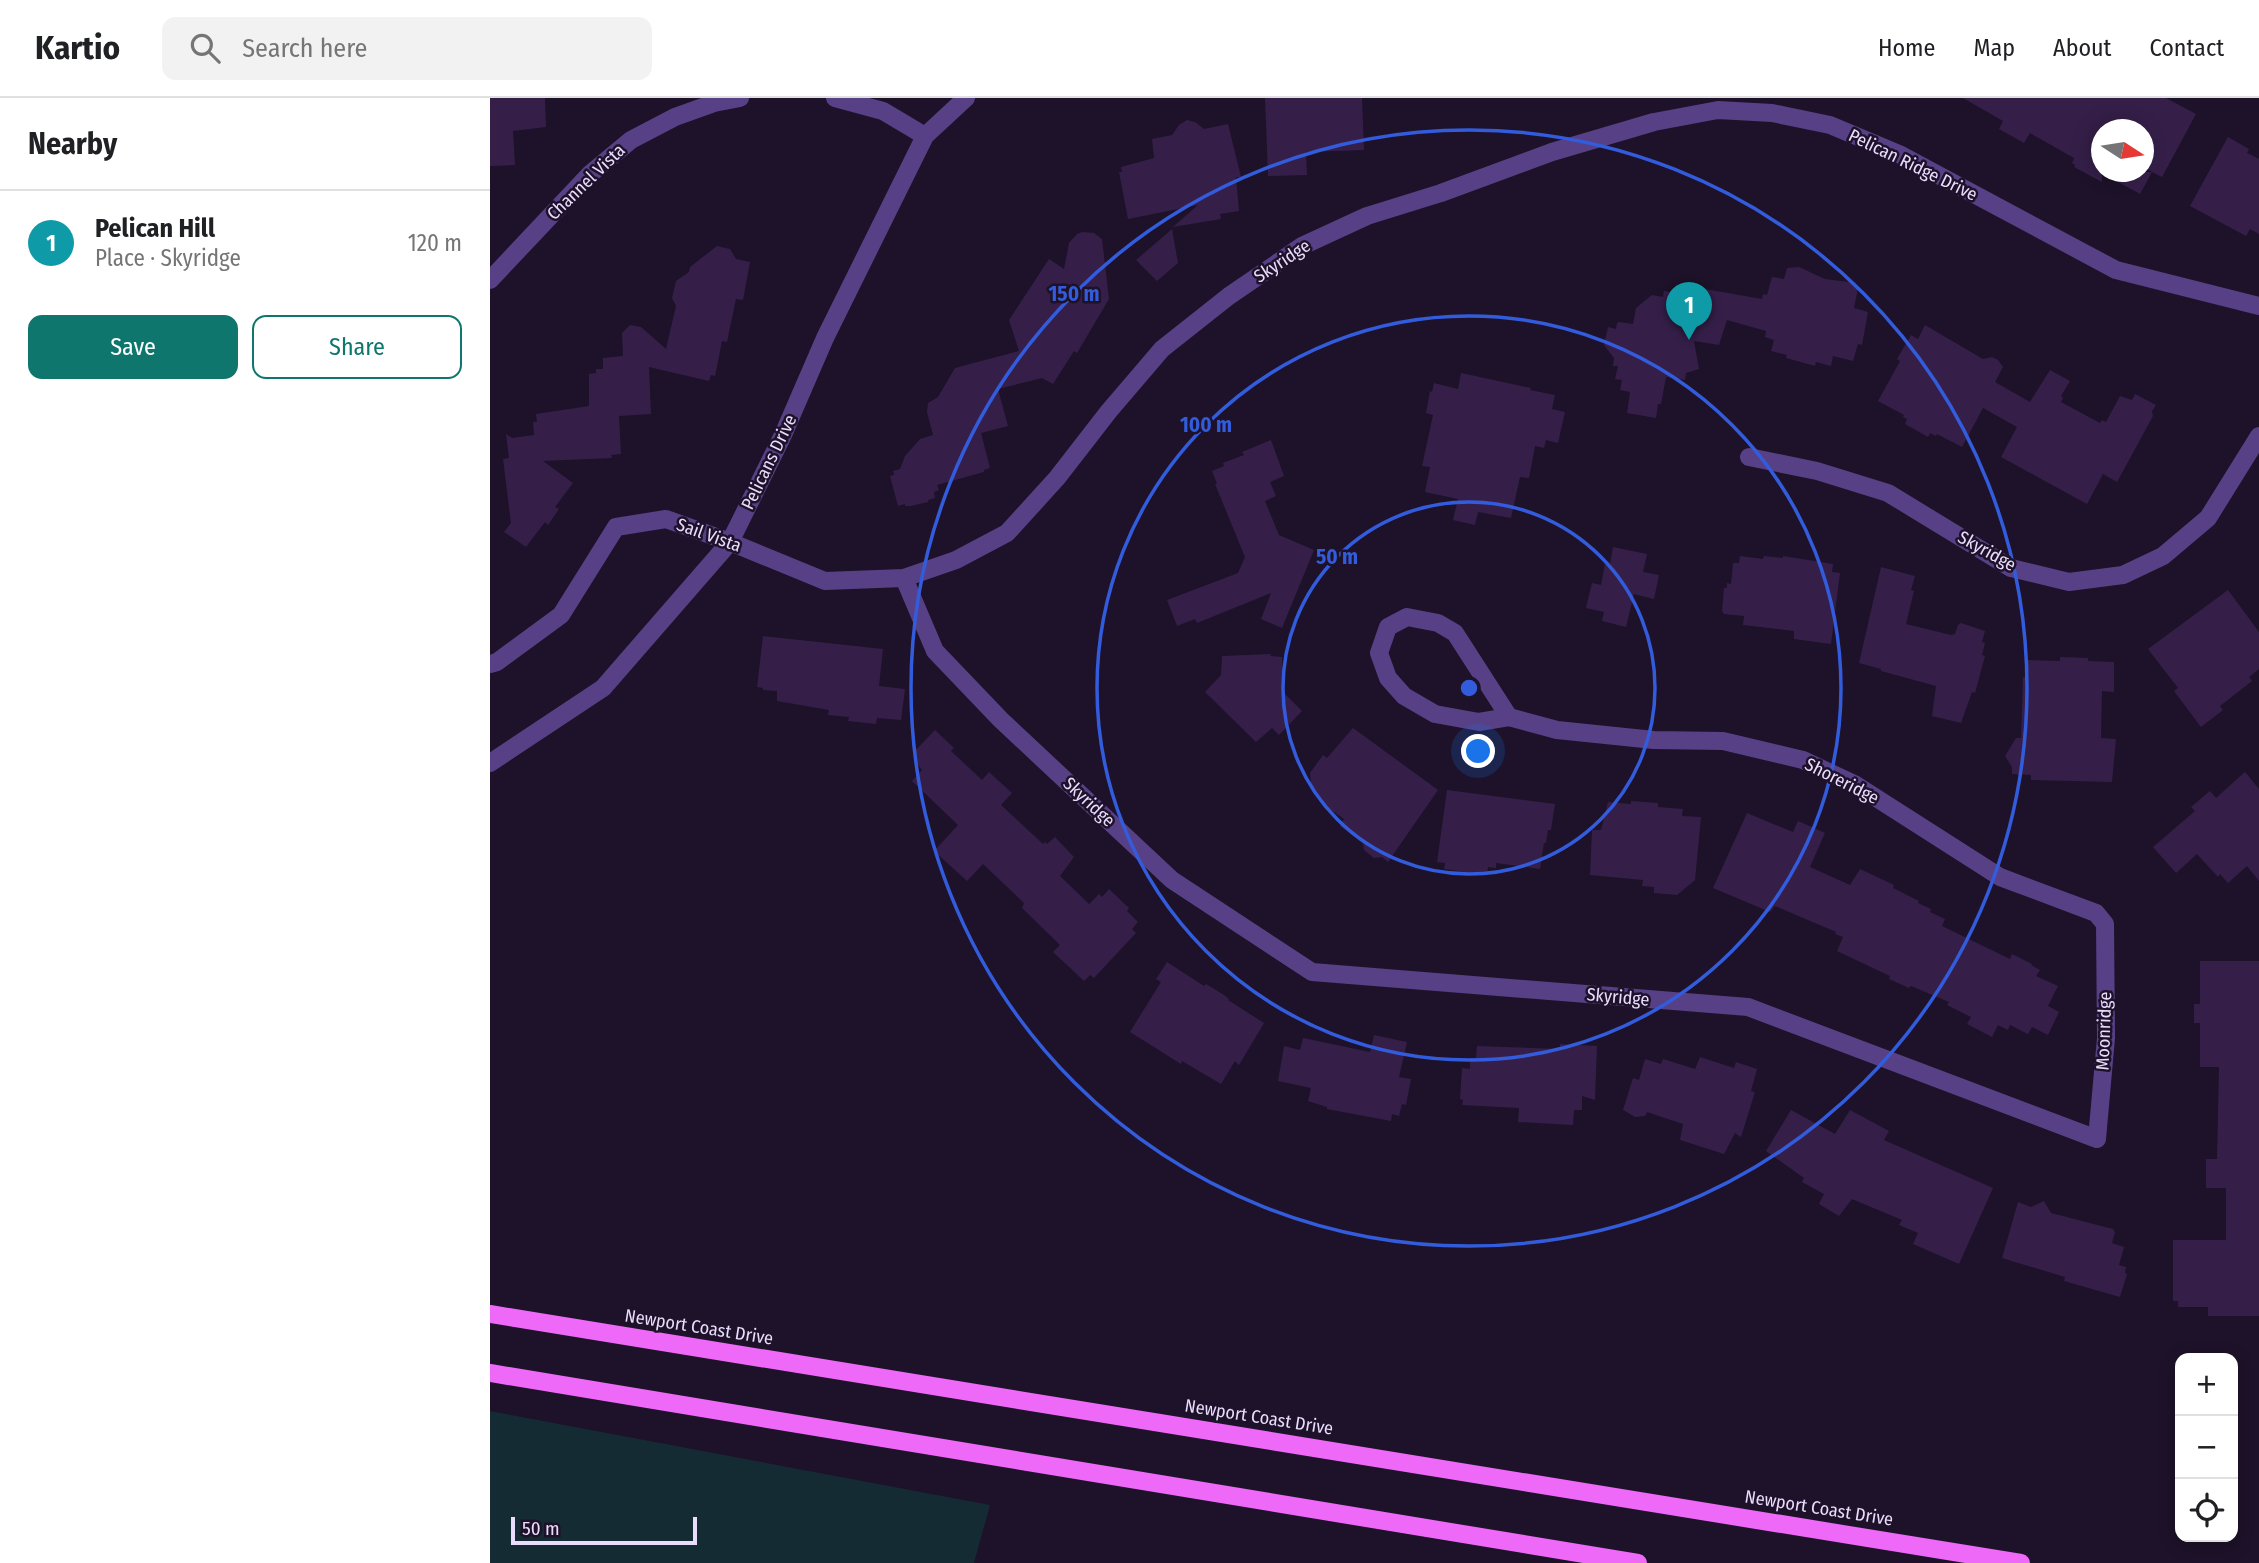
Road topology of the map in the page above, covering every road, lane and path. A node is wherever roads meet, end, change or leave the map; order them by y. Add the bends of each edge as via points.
1 (740, 98) edge
2 (835, 98) edge
3 (966, 98) edge
4 (925, 136) junction
5 (1552, 152) joint
6 (490, 280) edge
7 (2259, 306) edge
8 (2259, 436) edge
9 (1749, 457) dead end
10 (730, 542) junction
11 (904, 578) junction
12 (490, 664) edge
13 (1509, 717) junction
14 (490, 763) edge
15 (2105, 924) joint
16 (2097, 1139) joint
17 (490, 1314) edge
18 (490, 1373) edge
19 (1638, 1563) edge
20 (2021, 1563) edge

1 - 6 street, Channel Vista via 675,117 631,140 590,174
2 - 4 street via 883,111
3 - 4 street, Pelicans Drive
4 - 10 street, Pelicans Drive
5 - 7 street, Pelican Ridge Drive via 1654,122 1718,110 1772,113 1830,125 1899,154 2116,270
5 - 11 street, Skyridge via 1367,216 1302,246 1228,296 1162,349 1007,533 956,560
8 - 9 street, Skyridge via 2208,518 2163,556 2123,575 2069,582 2011,568 1888,493
10 - 11 street, Sail Vista via 825,581
10 - 12 street, Sail Vista via 666,519 616,527 561,615
10 - 14 street, Pelicans Drive via 603,688
11 - 16 street, Skyridge via 934,651 1001,720 1172,880 1312,972 1748,1007
13 - 13 street, Shoreridge via 1479,722 1446,716 1404,696 1388,678 1379,653 1388,627 1407,617 1438,623 1455,633
13 - 15 street, Shoreridge via 1556,730 1654,740 1723,741 1803,760 1856,785 2000,877 2096,913
15 - 16 street, Moonridge via 2106,1038
17 - 20 main road, Newport Coast Drive
18 - 19 main road

